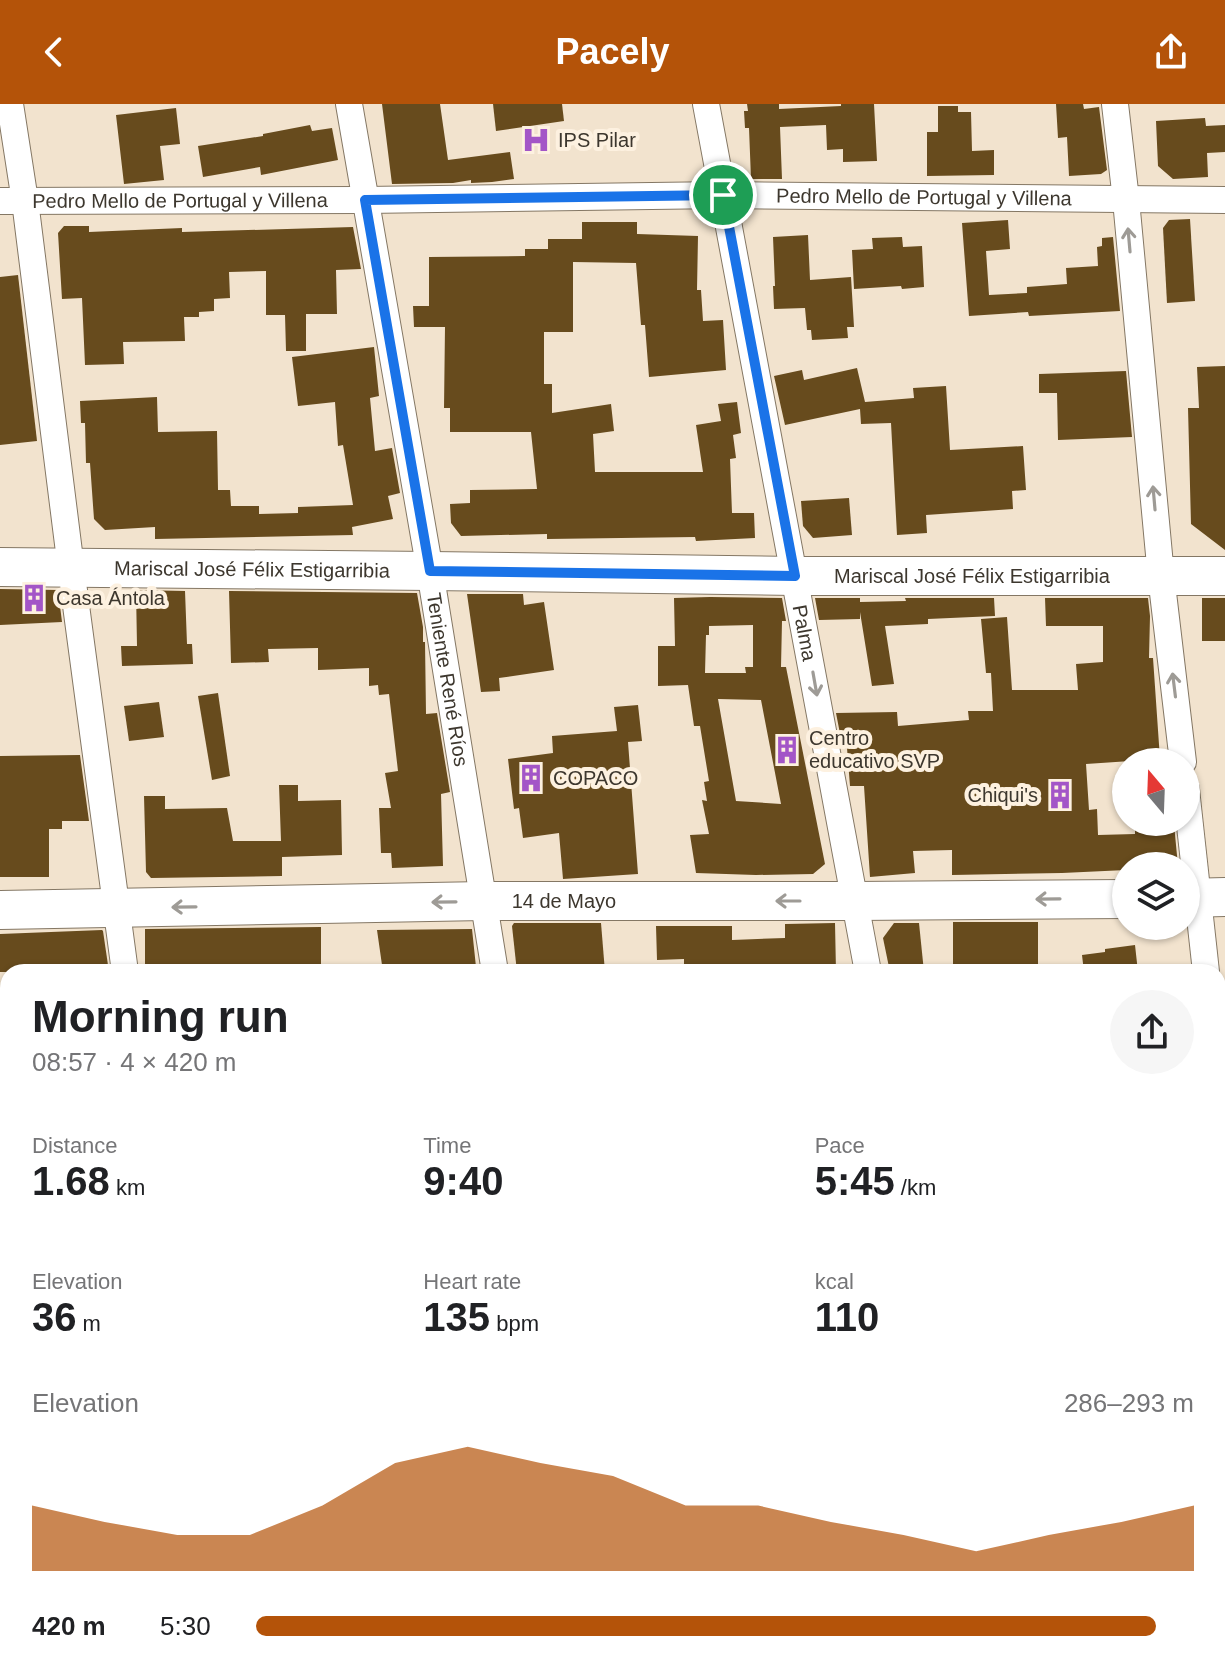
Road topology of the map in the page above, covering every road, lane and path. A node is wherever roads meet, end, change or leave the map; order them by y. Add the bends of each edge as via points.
1 (10, 104) edge
2 (349, 104) edge
3 (706, 104) edge
4 (1115, 104) edge
5 (723, 195) junction
6 (365, 200) junction
7 (1126, 200) junction
8 (1225, 200) edge
9 (12, 201) edge
10 (0, 567) edge
11 (71, 568) junction
12 (430, 571) junction
13 (795, 576) junction
14 (1161, 576) junction
15 (1225, 576) edge
16 (1181, 748) edge
17 (1193, 836) edge
18 (1203, 898) edge
19 (1112, 899) edge
20 (484, 901) junction
21 (855, 901) junction
22 (116, 908) junction
23 (0, 910) edge
24 (124, 964) edge
25 (494, 964) edge
26 (867, 964) edge
27 (1206, 964) edge

1 - 9 street
2 - 6 street, Teniente René Ríos
3 - 5 street, Palma
4 - 7 street
5 - 6 street, Pedro Mello de Portugal y Villena
5 - 7 street, Pedro Mello de Portugal y Villena
5 - 13 street, Palma
6 - 9 street, Pedro Mello de Portugal y Villena
6 - 12 street, Teniente René Ríos
7 - 8 street, Pedro Mello de Portugal y Villena
14 -> 7 street
9 - 11 street
10 - 11 main road, Mariscal José Félix Estigarribia
11 - 12 main road, Mariscal José Félix Estigarribia
11 - 22 street
12 - 13 main road, Mariscal José Félix Estigarribia
12 - 20 street, Teniente René Ríos
13 - 14 main road, Mariscal José Félix Estigarribia
13 -> 21 street, Palma
14 - 15 main road, Mariscal José Félix Estigarribia
16 -> 14 street
17 - 18 street
18 - 27 street
19 -> 21 main road, 14 de Mayo
21 -> 20 main road, 14 de Mayo
20 -> 22 main road, 14 de Mayo
20 - 25 street, Teniente René Ríos
21 - 26 street, Palma
22 - 23 main road, 14 de Mayo
22 - 24 street

